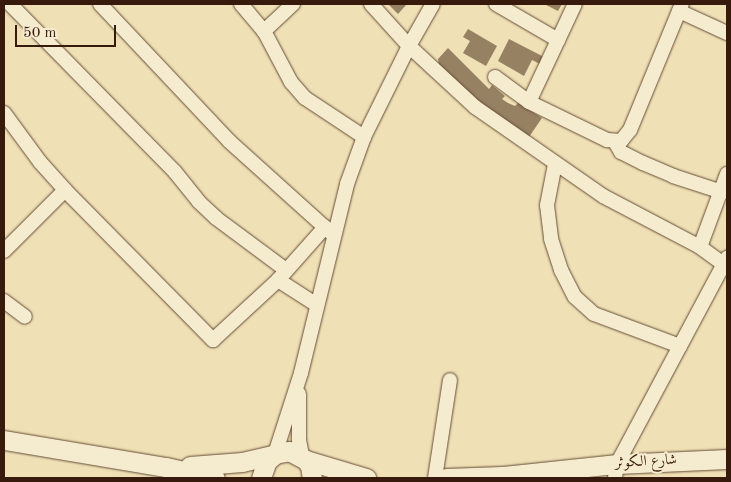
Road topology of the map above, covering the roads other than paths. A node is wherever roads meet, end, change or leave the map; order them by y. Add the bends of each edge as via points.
1 (10, 4) edge
2 (100, 4) edge
3 (241, 4) edge
4 (293, 4) edge
5 (371, 4) edge
6 (433, 4) edge
7 (496, 4) edge
8 (575, 4) edge
9 (681, 8) edge
10 (264, 31) junction
11 (727, 33) edge
12 (558, 40) junction
13 (409, 46) junction
14 (495, 77) dead end
15 (529, 102) junction
16 (4, 113) edge
17 (364, 137) junction
18 (615, 142) junction
19 (555, 164) junction
20 (727, 174) edge
21 (65, 190) junction
22 (722, 192) junction
23 (329, 231) junction
24 (700, 247) junction
25 (4, 252) edge
26 (724, 267) edge
27 (282, 275) junction
28 (4, 301) edge
29 (317, 304) junction
30 (25, 317) dead end
31 (680, 346) junction
32 (301, 373) junction
33 (450, 380) dead end
34 (4, 440) edge
35 (274, 454) junction
36 (304, 458) junction
37 (727, 460) edge
38 (166, 467) junction
39 (616, 471) edge
40 (215, 478) edge
41 (261, 478) edge
42 (312, 478) edge
43 (366, 478) edge
44 (435, 478) edge
45 (446, 478) edge

1 - 27 street via 175,172 199,202
2 - 23 street via 229,141
3 - 10 street
4 - 10 street
5 - 13 street
6 - 13 street
7 - 12 street
8 - 12 street
9 - 11 street
9 - 18 street via 630,130 621,141
10 - 17 street via 290,82 305,98
12 - 15 street
13 - 17 street
13 - 19 street via 475,107
14 - 15 street
15 - 18 street
16 - 21 street
17 - 23 street
18 - 22 street via 621,152 643,163
19 - 24 street via 603,196
19 - 31 street via 547,205 551,239 561,270 575,297 594,314
20 - 22 street
21 - 25 street
21 - 27 street via 213,340
22 - 24 street
23 - 27 street
23 - 29 street
24 - 26 street
26 - 31 street
27 - 29 street
28 - 30 street
29 - 32 street
31 - 39 street
32 - 35 street
32 - 36 street via 298,420
33 - 44 street
34 - 38 main road
35 - 36 main road via 289,451
35 - 38 main road via 219,465
35 - 41 main road via 262,468
36 - 42 main road via 310,466
36 - 43 main road
37 - 39 main road, شارع الكوثر
38 - 40 main road
39 - 45 main road, شارع الكوثر

